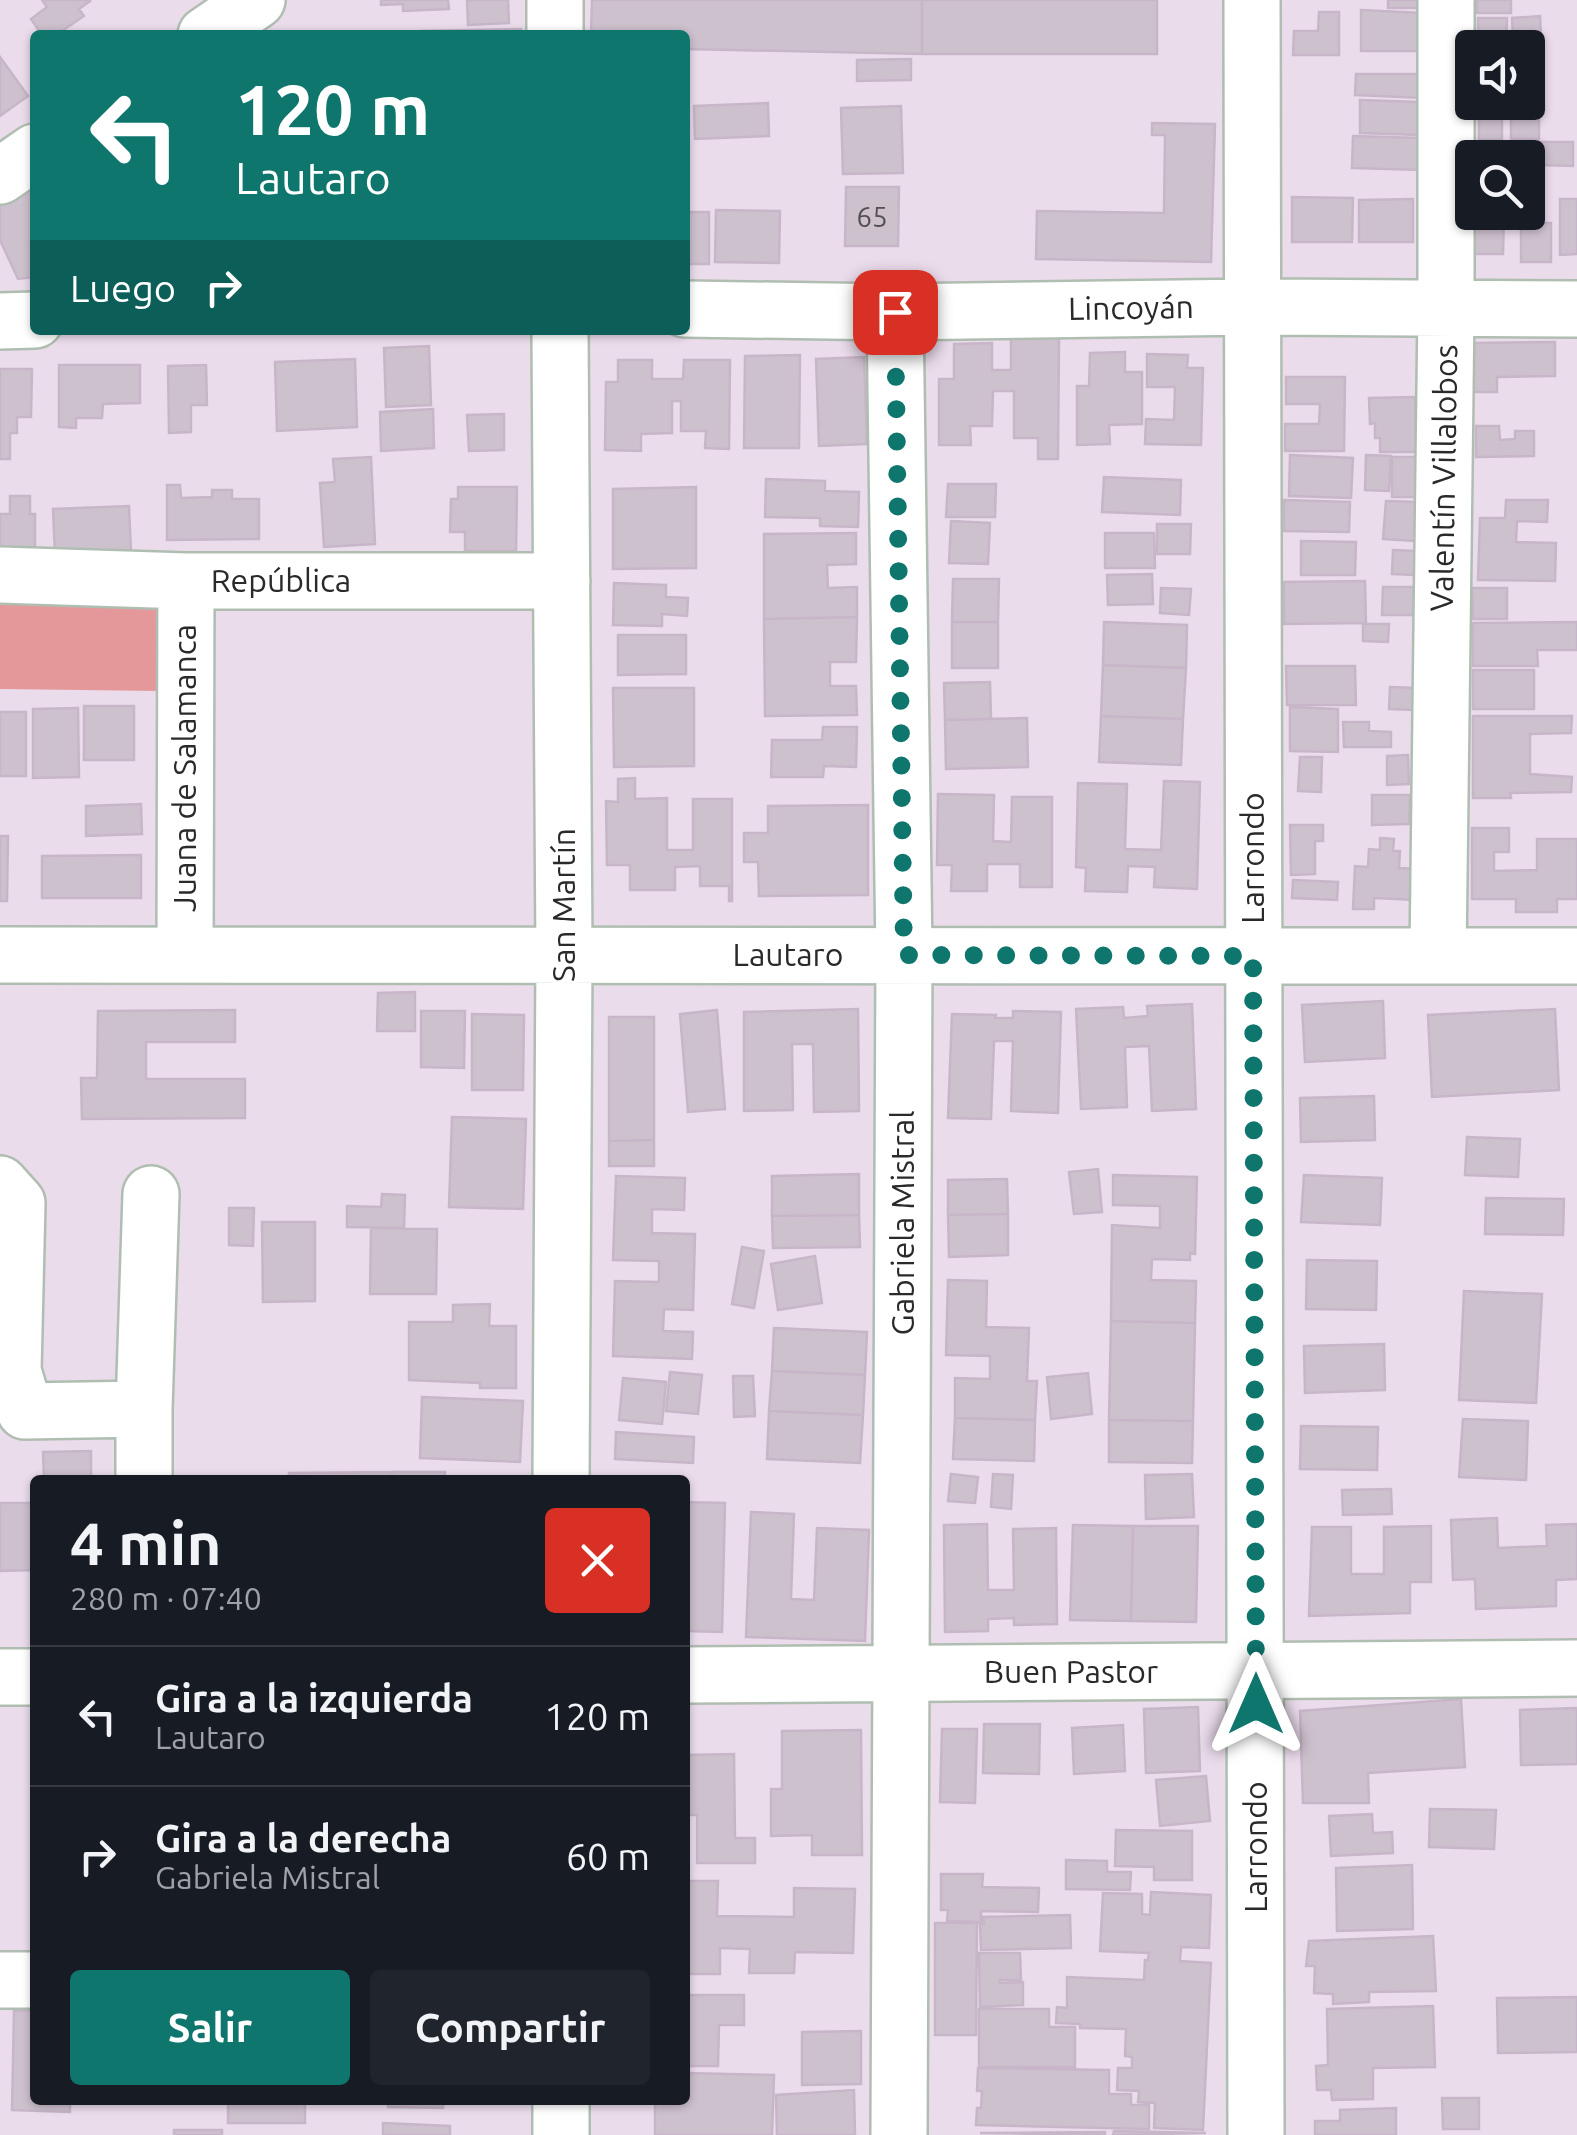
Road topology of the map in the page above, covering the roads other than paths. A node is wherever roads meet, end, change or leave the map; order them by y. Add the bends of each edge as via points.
1 (257, 0) edge
2 (555, 0) edge
3 (1252, 0) edge
4 (1446, 0) edge
5 (213, 30) edge
6 (556, 30) edge
7 (30, 155) edge
8 (0, 176) edge
9 (1252, 307) junction
10 (690, 309) edge
11 (1446, 309) junction
12 (1577, 310) edge
13 (895, 312) junction
14 (0, 320) edge
15 (30, 320) edge
16 (560, 335) edge
17 (0, 575) edge
18 (186, 580) junction
19 (562, 581) junction
20 (0, 955) edge
21 (185, 955) junction
22 (564, 955) junction
23 (904, 955) junction
24 (1253, 956) junction
25 (1438, 956) junction
26 (1577, 956) edge
27 (0, 1184) edge
28 (151, 1194) dead end
29 (6, 1370) edge
30 (144, 1409) junction
31 (144, 1475) edge
32 (562, 1475) edge
33 (1577, 1668) edge
34 (901, 1672) junction
35 (1256, 1672) junction
36 (690, 1676) edge
37 (0, 1677) edge
38 (30, 1677) edge
39 (0, 1980) edge
40 (30, 1980) edge
41 (561, 2105) edge
42 (561, 2135) edge
43 (899, 2135) edge
44 (1256, 2135) edge

1 - 5 street
2 - 6 street
3 - 9 street, Larrondo
4 - 11 street, Valentín Villalobos
7 - 8 street
9 - 11 street, Lincoyán
9 - 13 street, Lincoyán
9 - 24 street, Larrondo
10 - 13 street, Lincoyán
11 - 12 street, Lincoyán
11 - 25 street, Valentín Villalobos
13 - 23 street, Gabriela Mistral
14 - 15 street
16 - 19 street, San Martín
17 - 18 street, República
18 - 19 street, República
18 - 21 street, Juana de Salamanca
19 - 22 street, San Martín
20 - 21 street, Lautaro
21 - 22 street, Lautaro
22 - 23 street, Lautaro
22 - 32 street, San Martín
23 - 24 street, Lautaro
23 - 34 street, Gabriela Mistral
24 - 25 street, Lautaro
24 - 35 street, Larrondo
25 - 26 street, Lautaro
27 - 29 street via 17,1204
28 - 30 street
29 - 30 street via 24,1411
30 - 31 street
33 - 35 street, Buen Pastor
34 - 35 street, Buen Pastor
34 - 36 street, Buen Pastor
34 - 43 street, Gabriela Mistral
35 - 44 street, Larrondo
37 - 38 street
39 - 40 street
41 - 42 street

